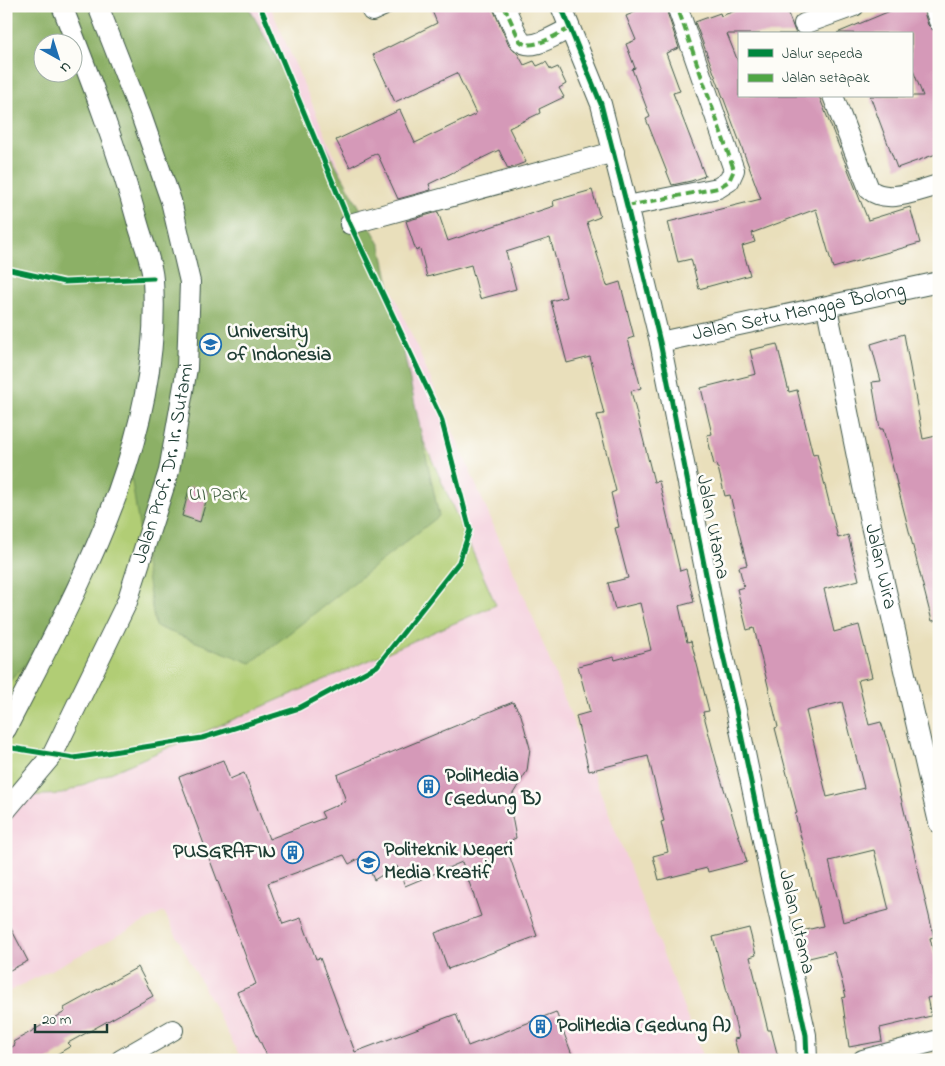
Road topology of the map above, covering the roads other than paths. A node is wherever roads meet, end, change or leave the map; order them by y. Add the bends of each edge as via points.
1 (62, 6) edge
2 (98, 6) edge
3 (504, 6) edge
4 (561, 6) edge
5 (677, 6) edge
6 (854, 6) edge
7 (934, 6) edge
8 (803, 21) edge
9 (939, 21) edge
10 (569, 29) junction
11 (834, 98) edge
12 (614, 152) junction
13 (939, 185) edge
14 (627, 206) junction
15 (350, 224) dead end
16 (939, 282) edge
17 (827, 308) junction
18 (660, 342) junction
19 (6, 728) edge
20 (6, 810) edge
21 (939, 823) edge
22 (173, 1030) dead end
23 (939, 1040) edge
24 (121, 1060) edge
25 (807, 1060) edge
26 (862, 1060) edge

1 - 19 street, Jalan Prof. Dr. Ir. Sutami via 126,178 154,278 152,360 126,470 79,585
2 - 20 street, Jalan Prof. Dr. Ir. Sutami via 171,201 190,282 187,368 169,471 127,602 53,754
3 - 10 street via 524,45 532,45
4 - 10 street, Jalan Utama
5 - 14 street via 734,170 729,181 718,188
6 - 8 street
7 - 9 street
10 - 12 street, Jalan Utama via 601,104
11 - 13 street via 869,189 877,196 890,197
12 - 14 street, Jalan Utama
12 - 15 street
14 - 18 street, Jalan Utama
16 - 17 street, Jalan Setu Mangga Bolong
17 - 18 street, Jalan Setu Mangga Bolong
17 - 21 street, Jalan Wira via 870,521
18 - 25 street, Jalan Utama via 717,630 806,1035
22 - 24 street
23 - 26 street

